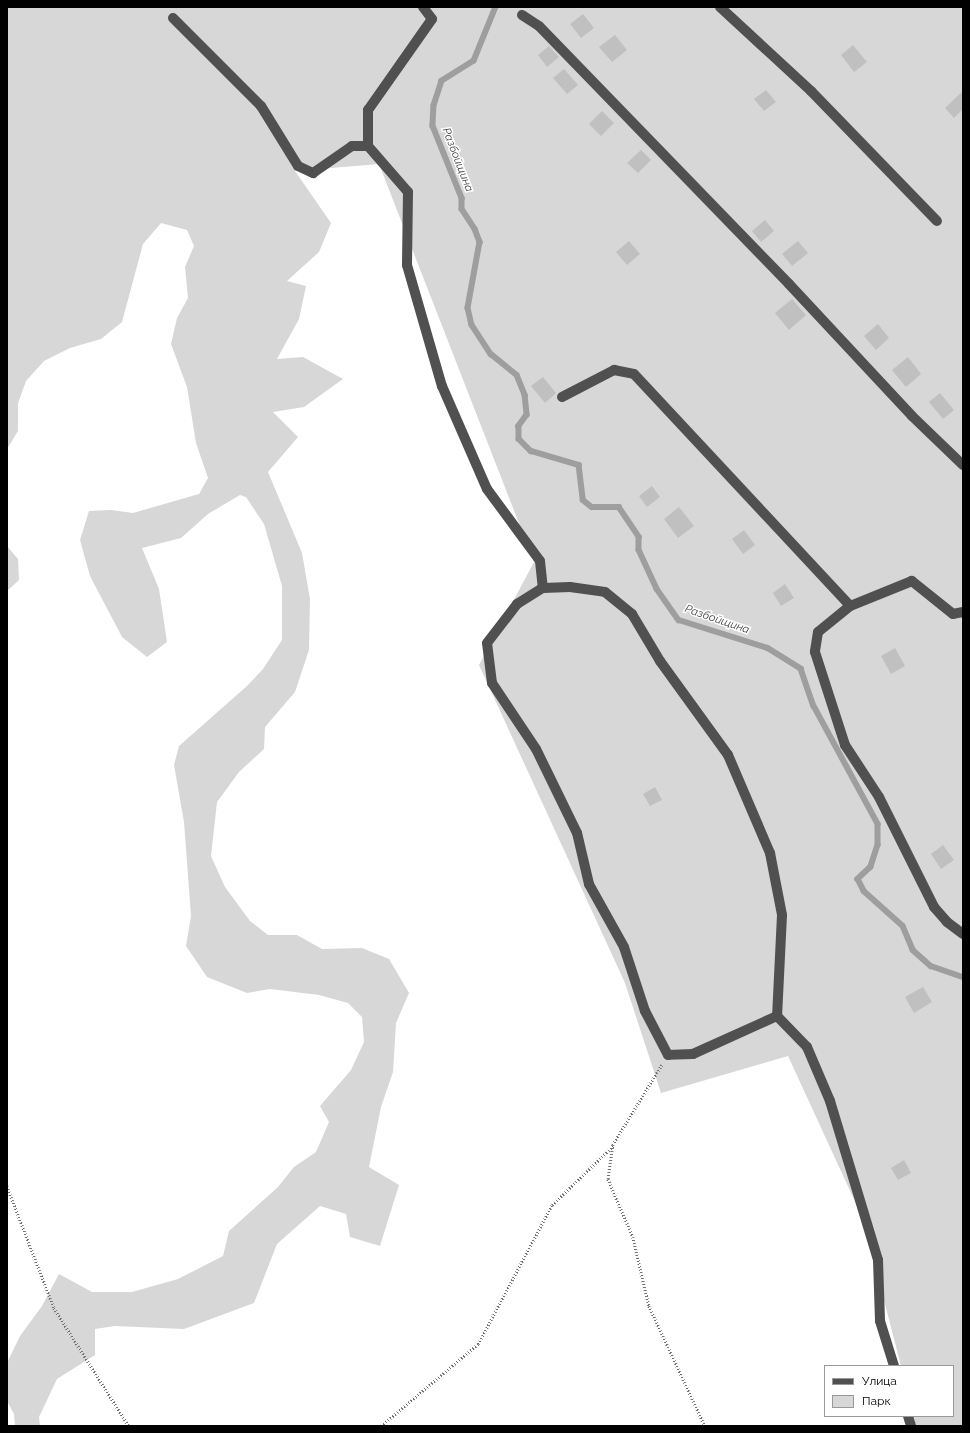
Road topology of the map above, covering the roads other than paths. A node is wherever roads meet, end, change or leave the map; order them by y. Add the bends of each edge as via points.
1 (423, 7) edge
2 (720, 7) edge
3 (522, 15) dead end
4 (173, 18) dead end
5 (368, 146) junction
6 (937, 221) dead end
7 (562, 397) dead end
8 (963, 465) edge
9 (543, 588) junction
10 (850, 606) junction
11 (963, 612) edge
12 (963, 934) edge
13 (777, 1016) junction
14 (894, 1365) edge

1 - 5 lane via 432,19 368,110
2 - 6 lane via 811,91
3 - 8 lane via 539,26 789,284 912,416
4 - 5 lane via 261,106 298,166 313,173 352,146
5 - 9 lane via 408,192 407,265 442,386 487,489 540,561
7 - 10 lane via 614,370 634,374
9 - 13 lane via 570,587 605,592 632,614 660,661 728,755 772,861 782,915
9 - 13 lane via 517,604 487,643 492,683 536,749 577,833 589,884 624,947 645,1011 668,1055 693,1054
10 - 11 lane via 912,581 953,614
10 - 12 lane via 818,632 815,652 845,745 879,797 934,907 947,922
13 - 14 lane via 807,1047 830,1100 878,1260 880,1321

